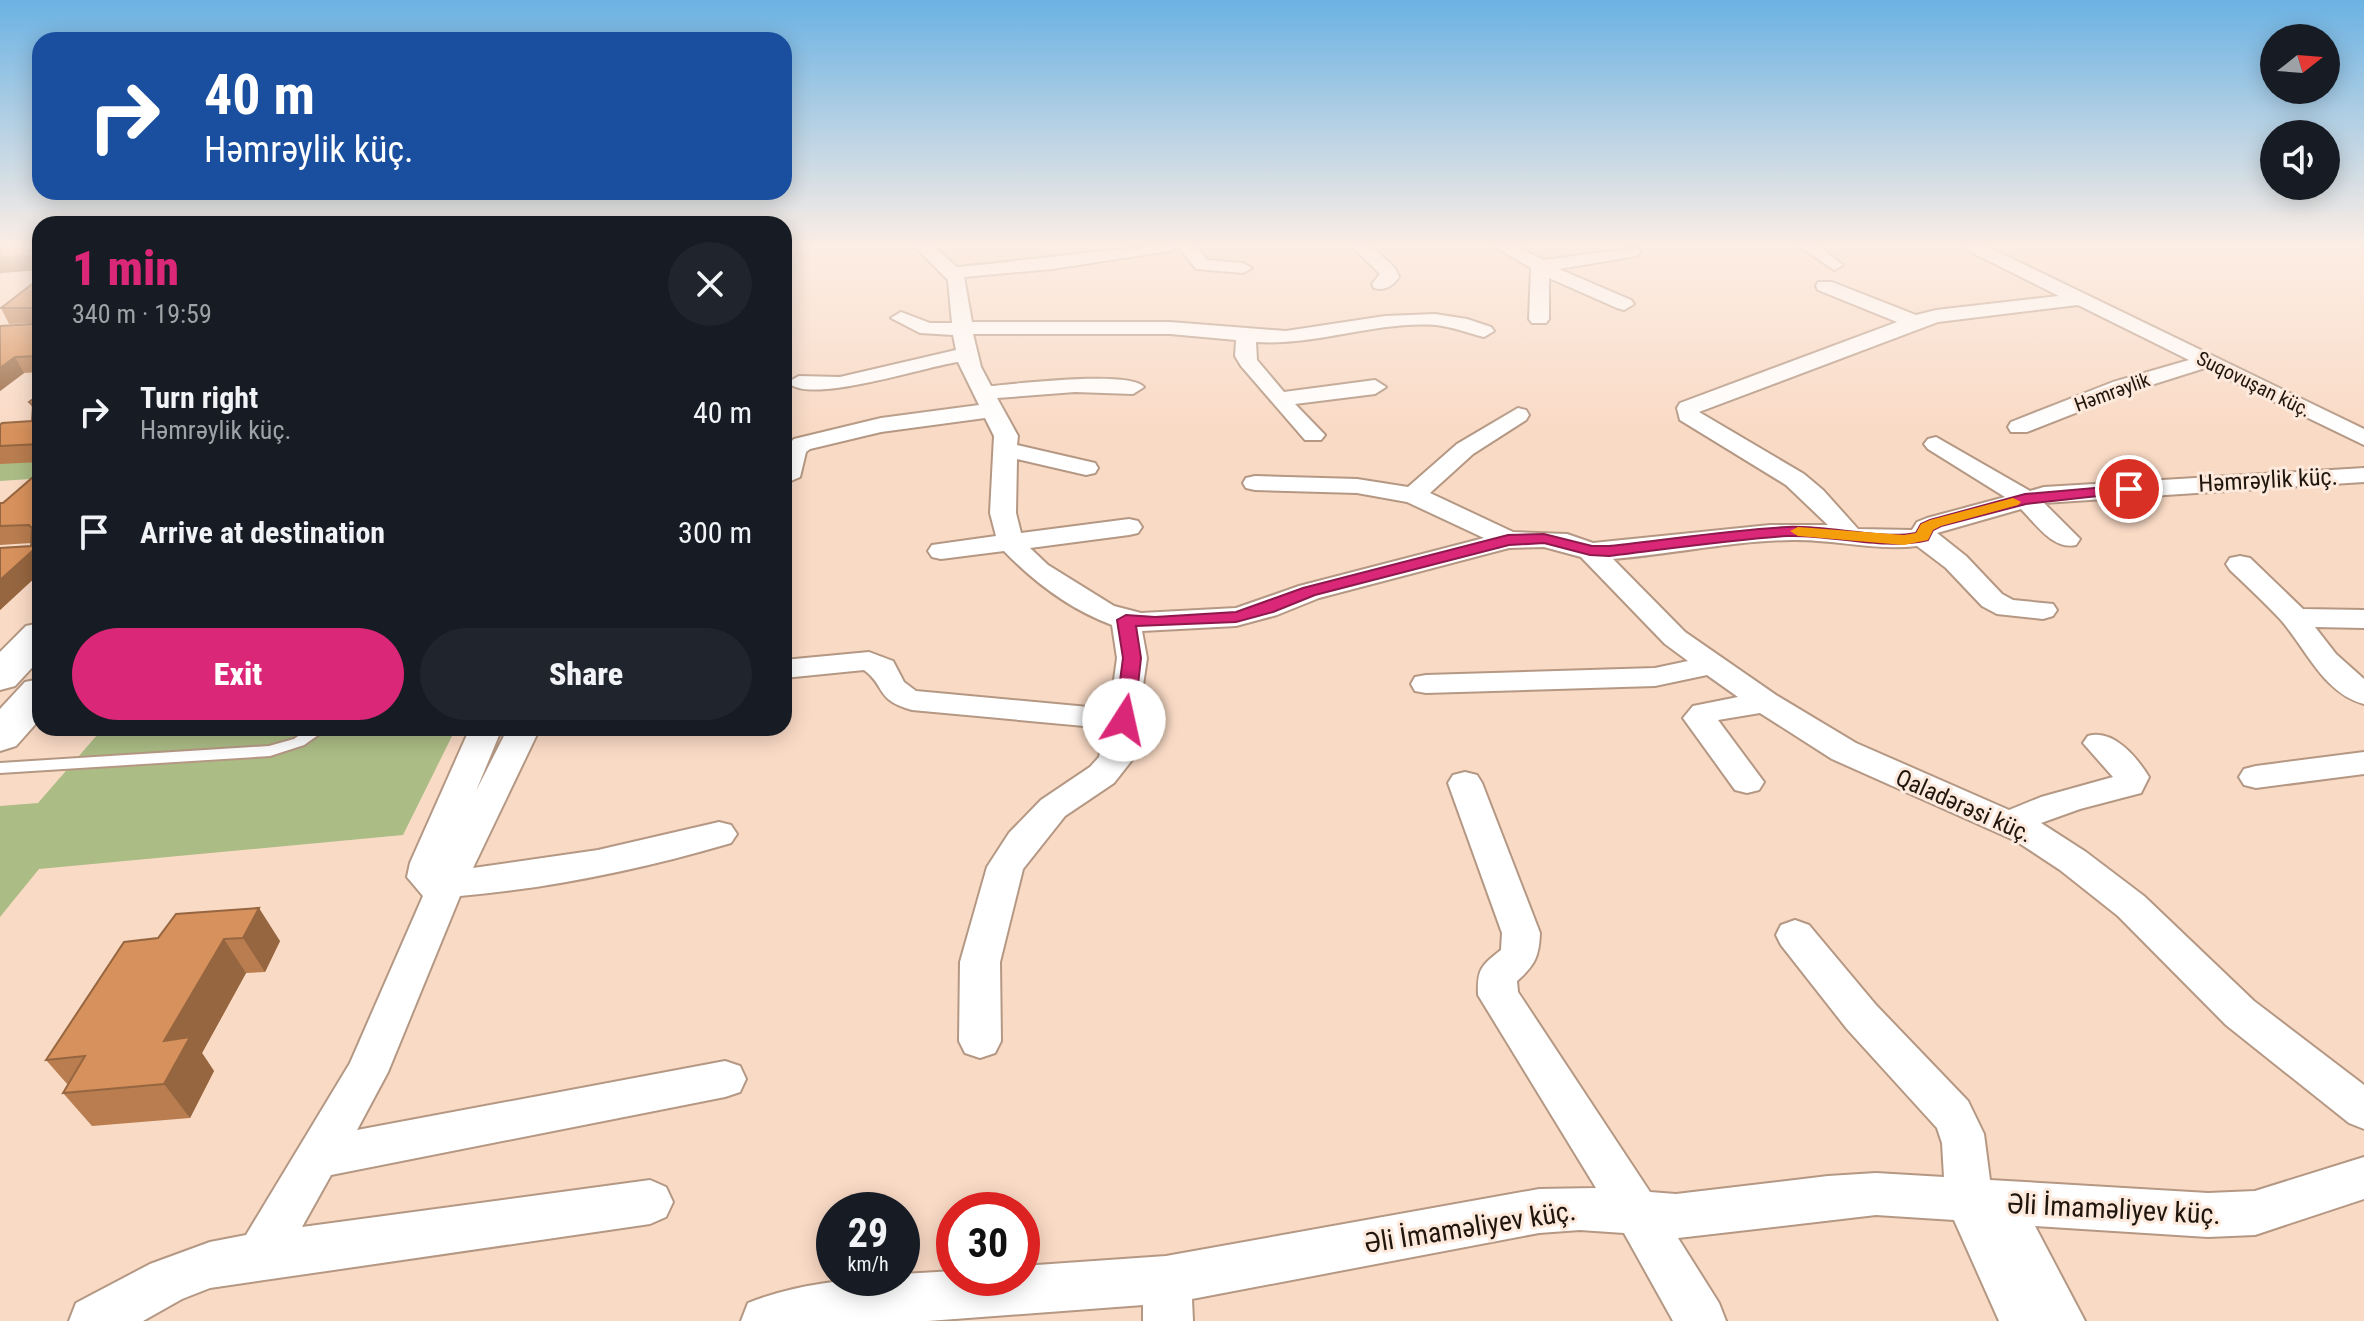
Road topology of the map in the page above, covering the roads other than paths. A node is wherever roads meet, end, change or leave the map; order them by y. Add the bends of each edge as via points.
1 (961, 308) edge
2 (1539, 308) edge
3 (1879, 308) edge
4 (2007, 308) edge
5 (2098, 308) edge
6 (901, 318) dead end
7 (1539, 319) dead end
8 (1915, 322) junction
9 (962, 329) junction
10 (1484, 331) dead end
11 (1247, 334) junction
12 (967, 355) junction
13 (2207, 361) junction
14 (799, 382) dead end
15 (1133, 387) dead end
16 (1375, 387) dead end
17 (1278, 399) junction
18 (988, 402) junction
19 (1518, 415) dead end
20 (2019, 427) dead end
21 (1313, 435) dead end
22 (2364, 438) edge
23 (1936, 444) dead end
24 (1007, 451) junction
25 (792, 466) edge
26 (1086, 468) dead end
27 (2364, 475) edge
28 (1255, 483) dead end
29 (1413, 495) junction
30 (2025, 499) junction
31 (1129, 527) dead end
32 (1846, 533) junction
33 (1922, 537) junction
34 (2067, 539) dead end
35 (1508, 540) junction
36 (1011, 543) junction
37 (941, 551) dead end
38 (1590, 551) junction
39 (2240, 564) dead end
40 (2043, 610) dead end
41 (2295, 618) junction
42 (2364, 619) edge
43 (1126, 620) junction
44 (32, 643) edge
45 (1711, 665) junction
46 (792, 668) edge
47 (0, 677) edge
48 (1426, 684) dead end
49 (2364, 694) edge
50 (32, 701) edge
51 (1765, 702) junction
52 (1124, 720) junction
53 (0, 736) edge
54 (308, 736) edge
55 (483, 736) edge
56 (520, 736) edge
57 (2099, 743) dead end
58 (2364, 763) edge
59 (0, 768) edge
60 (2256, 777) dead end
61 (1747, 782) dead end
62 (1465, 783) dead end
63 (2010, 824) junction
64 (719, 834) dead end
65 (446, 886) junction
66 (1795, 935) dead end
67 (980, 1041) dead end
68 (725, 1079) dead end
69 (2364, 1110) edge
70 (320, 1157) junction
71 (2364, 1178) edge
72 (650, 1202) dead end
73 (1984, 1202) junction
74 (1636, 1211) junction
75 (260, 1256) junction
76 (1167, 1300) edge
77 (94, 1321) edge
78 (766, 1321) edge
79 (1701, 1321) edge
80 (2025, 1321) edge
81 (2060, 1321) edge

1 - 9 street
2 - 7 street
3 - 8 street
4 - 8 street
5 - 13 street, Suqovuşan küç.
6 - 9 street via 917,327
8 - 32 street via 1688,408 1688,415 1810,490 1831,508
9 - 11 street via 1171,328
9 - 12 street
10 - 11 street via 1435,319 1291,337
11 - 17 street via 1245,356
12 - 14 street via 840,383
12 - 18 street
13 - 20 street, Həmrəylik
13 - 22 street, Suqovuşan küç.
15 - 18 street via 1075,385
16 - 17 street
17 - 21 street
18 - 24 street via 1006,436
18 - 25 street via 802,444 795,449
19 - 29 street via 1465,449
23 - 30 street
24 - 26 street
24 - 36 street via 1003,513
27 - 30 street, Həmrəylik küç.
28 - 29 street via 1357,486
29 - 35 street
30 - 33 street, Həmrəylik küç. via 1936,523
30 - 34 street
31 - 36 street
32 - 33 street, Həmrəylik küç. via 1889,540
32 - 38 street, Həmrəylik küç. via 1788,532
33 - 40 street via 1956,562 1992,600 2007,608
35 - 38 street, Həmrəylik küç. via 1567,542
35 - 43 street, Həmrəylik küç. via 1309,592 1236,617
36 - 37 street
36 - 43 street, Həmrəylik küç. via 1038,571
38 - 45 street, Qaladərəsi küç. via 1675,638
39 - 41 street
41 - 42 street
41 - 49 street via 2310,646
43 - 52 street via 1132,658
44 - 47 main road
45 - 48 street via 1655,677
45 - 51 street, Qaladərəsi küç.
46 - 52 street via 869,661 882,667 899,697
50 - 53 main road
51 - 61 street via 1699,718
51 - 63 street, Qaladərəsi küç. via 1844,751
52 - 67 street via 1115,760 1053,808 1005,867 980,962
54 - 59 lane via 270,751
55 - 65 street via 428,863 425,877 432,885
56 - 65 street
57 - 63 street via 2132,777 2129,785 2063,801
58 - 60 street
62 - 74 street via 1521,933 1520,956 1497,975 1498,995
63 - 69 street, Qaladərəsi küç. via 2073,861 2131,906 2240,1013
64 - 65 street via 598,863
65 - 70 street via 367,1072
66 - 73 street via 1865,1022 1945,1106 1959,1126 1965,1179
68 - 70 street
70 - 75 street
71 - 73 street, Əli İmaməliyev küç. via 2255,1213
72 - 75 street
73 - 74 street, Əli İmaməliyev küç. via 1876,1194 1676,1216
73 - 80 street via 1984,1237
73 - 81 street
74 - 76 street, Əli İmaməliyev küç. via 1539,1211
74 - 79 street
75 - 77 street via 210,1265 167,1281
76 - 78 street, Əli İmaməliyev küç. via 867,1301

